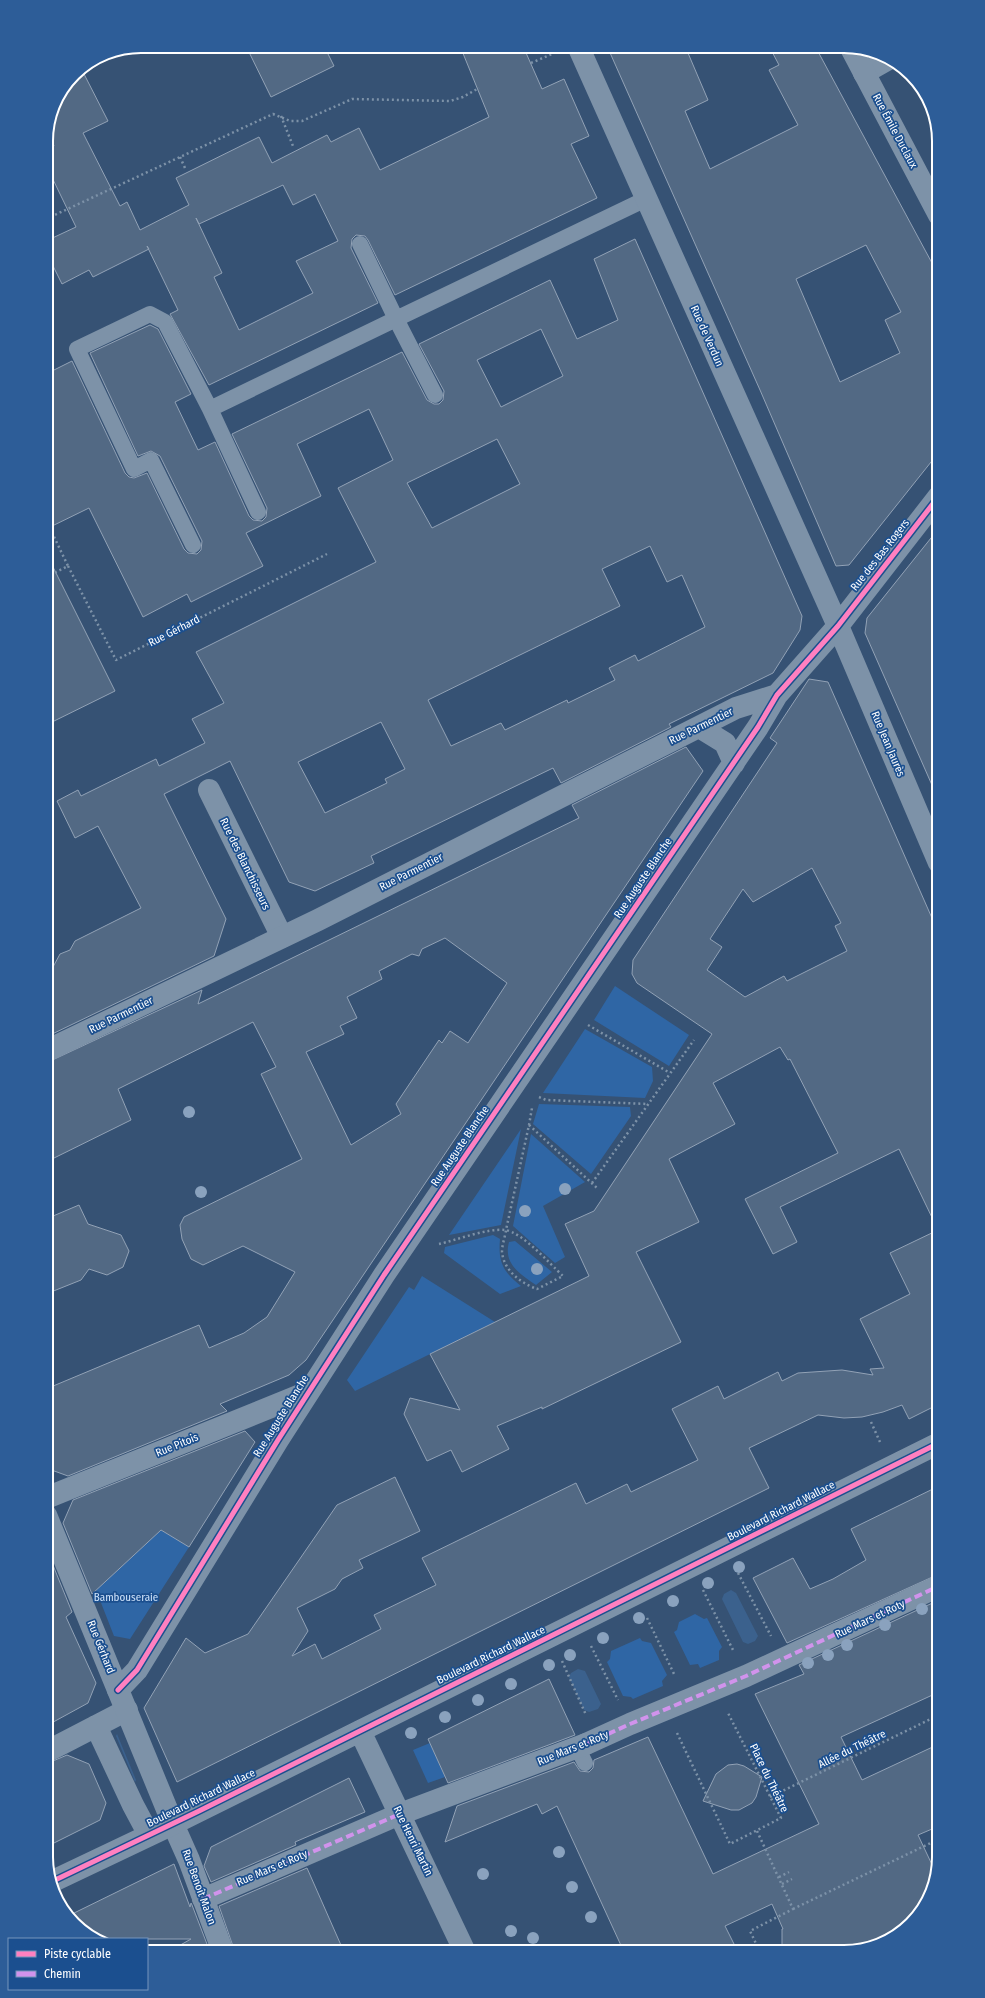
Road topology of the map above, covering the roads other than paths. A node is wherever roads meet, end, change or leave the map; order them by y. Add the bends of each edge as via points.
1 (581, 53) edge
2 (854, 54) edge
3 (883, 62) edge
4 (864, 73) junction
5 (646, 199) junction
6 (932, 202) edge
7 (360, 244) dead end
8 (396, 319) junction
9 (435, 395) dead end
10 (210, 410) junction
11 (932, 505) edge
12 (258, 512) dead end
13 (193, 545) dead end
14 (838, 626) junction
15 (777, 695) junction
16 (699, 727) junction
17 (734, 763) junction
18 (209, 790) dead end
19 (932, 847) edge
20 (282, 937) junction
21 (53, 1048) edge
22 (308, 1392) junction
23 (932, 1447) edge
24 (53, 1495) edge
25 (53, 1533) edge
26 (932, 1589) edge
27 (118, 1690) junction
28 (128, 1710) junction
29 (96, 1726) junction
30 (360, 1731) junction
31 (53, 1748) edge
32 (400, 1814) junction
33 (173, 1824) junction
34 (149, 1835) junction
35 (56, 1880) edge
36 (203, 1899) junction
37 (220, 1945) edge
38 (462, 1945) edge

1 - 5 street, Rue de Verdun
2 - 4 street, Rue Émile Duclaux
3 - 4 street
4 - 6 street, Rue Émile Duclaux
5 - 8 lane
5 - 14 street, Rue de Verdun
7 - 8 lane
8 - 9 lane
8 - 10 lane
10 - 12 lane
10 - 13 lane via 165,322 150,314 77,349 134,469 152,460
11 - 14 street, Rue des Bas Rogers
14 - 15 street, Rue Auguste Blanche
14 - 19 street, Rue Jean Jaurès
15 - 16 street, Rue Parmentier via 736,708
15 - 17 street, Rue Auguste Blanche
16 - 17 street, Rue Parmentier via 725,743
16 - 20 street, Rue Parmentier
17 - 22 street, Rue Auguste Blanche via 404,1246
18 - 20 street, Rue des Blanchisseurs
20 - 21 street, Rue Parmentier
22 - 24 street, Rue Pitois
22 - 27 street, Rue Auguste Blanche via 137,1670
23 - 30 street, Boulevard Richard Wallace
25 - 27 street, Rue Gérhard
26 - 32 street, Rue Mars et Roty via 783,1660 630,1724 586,1748
27 - 28 street, Rue Gérhard
28 - 29 street
28 - 33 street, Rue Gérhard
29 - 31 street
29 - 34 street
30 - 32 street, Rue Henri Martin
30 - 33 street, Boulevard Richard Wallace
32 - 36 street, Rue Mars et Roty
32 - 38 street, Rue Henri Martin
33 - 34 street, Boulevard Richard Wallace
33 - 36 street, Rue Benoît Malon
34 - 35 street, Boulevard Richard Wallace
36 - 37 street, Rue Benoît Malon

